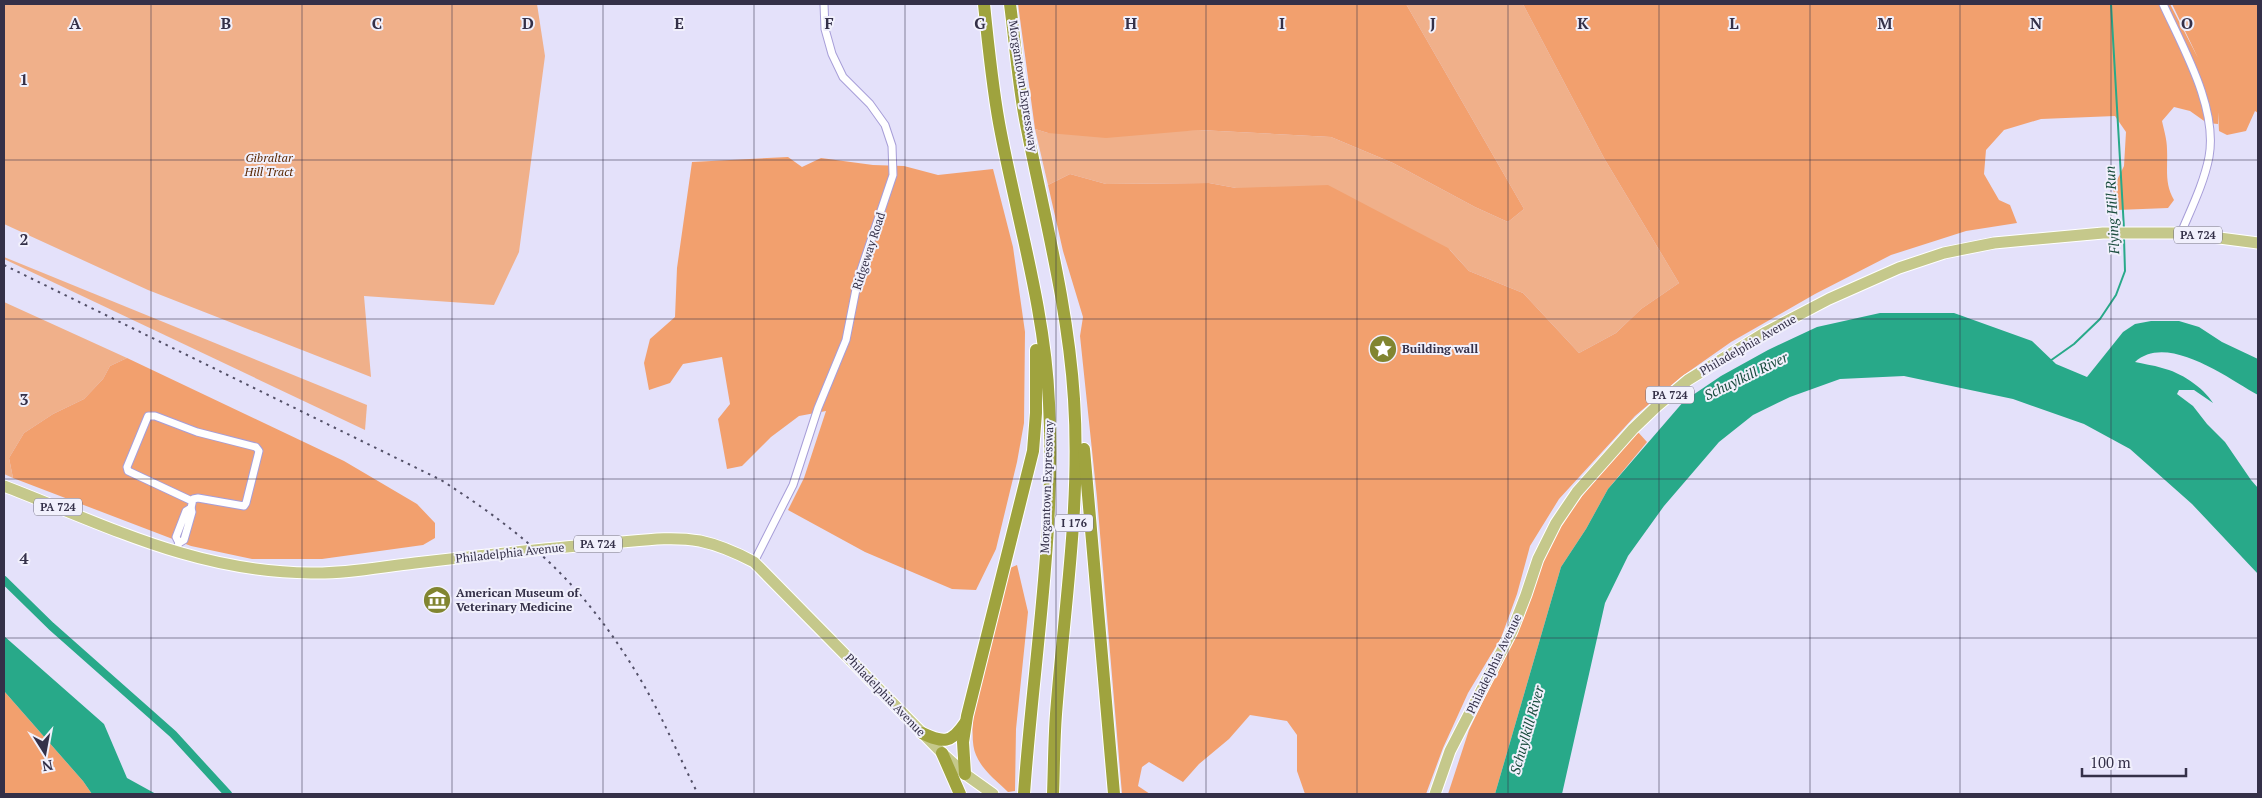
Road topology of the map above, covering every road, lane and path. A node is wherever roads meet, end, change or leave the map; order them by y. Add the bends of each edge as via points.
1 (824, 4) edge
2 (984, 4) edge
3 (1010, 4) edge
4 (2163, 4) edge
5 (2181, 233) junction
6 (2258, 243) edge
7 (1054, 252) junction
8 (1026, 258) junction
9 (4, 486) edge
10 (191, 505) junction
11 (177, 548) junction
12 (754, 562) junction
13 (965, 723) junction
14 (922, 733) junction
15 (942, 753) junction
16 (965, 774) junction
17 (960, 794) edge
18 (993, 794) edge
19 (1024, 794) edge
20 (1053, 794) edge
21 (1114, 794) edge
22 (1435, 794) edge

1 - 12 street, Ridgeway Road via 832,54 844,77 885,125 892,146 893,175 858,279 846,340 818,408 793,485
2 - 8 highway, Morgantown Expressway / I 176 via 999,124
3 - 7 highway, Morgantown Expressway / I 176 via 1025,119
4 - 5 street via 2194,73 2210,133 2206,170
5 - 6 main road, Philadelphia Avenue / PA 724
5 - 22 main road, Philadelphia Avenue / PA 724 via 2103,234 1966,248 1899,268 1829,299 1766,332 1688,380 1657,406 1593,473 1556,523 1538,559 1512,631 1450,751
7 - 20 highway, Morgantown Expressway / I 176 via 1074,398 1077,472 1056,715
7 - 21 highway via 1075,356
8 - 13 highway via 1037,362 1032,451
8 - 19 highway, Morgantown Expressway / I 176 via 1042,330 1049,402 1050,472
9 - 11 main road, Philadelphia Avenue / PA 724 via 112,531
10 - 10 street via 198,498 244,506 258,451 256,447 148,416 128,471
10 - 11 street via 184,540
11 - 12 main road, Philadelphia Avenue / PA 724 via 229,566 313,573 673,539 700,541
12 - 14 main road, Philadelphia Avenue / PA 724
13 - 14 highway via 959,733 948,739 937,740
13 - 16 highway
14 - 15 main road, Philadelphia Avenue / PA 724
15 - 16 main road, Philadelphia Avenue / PA 724
15 - 17 highway
16 - 18 main road, Philadelphia Avenue / PA 724

